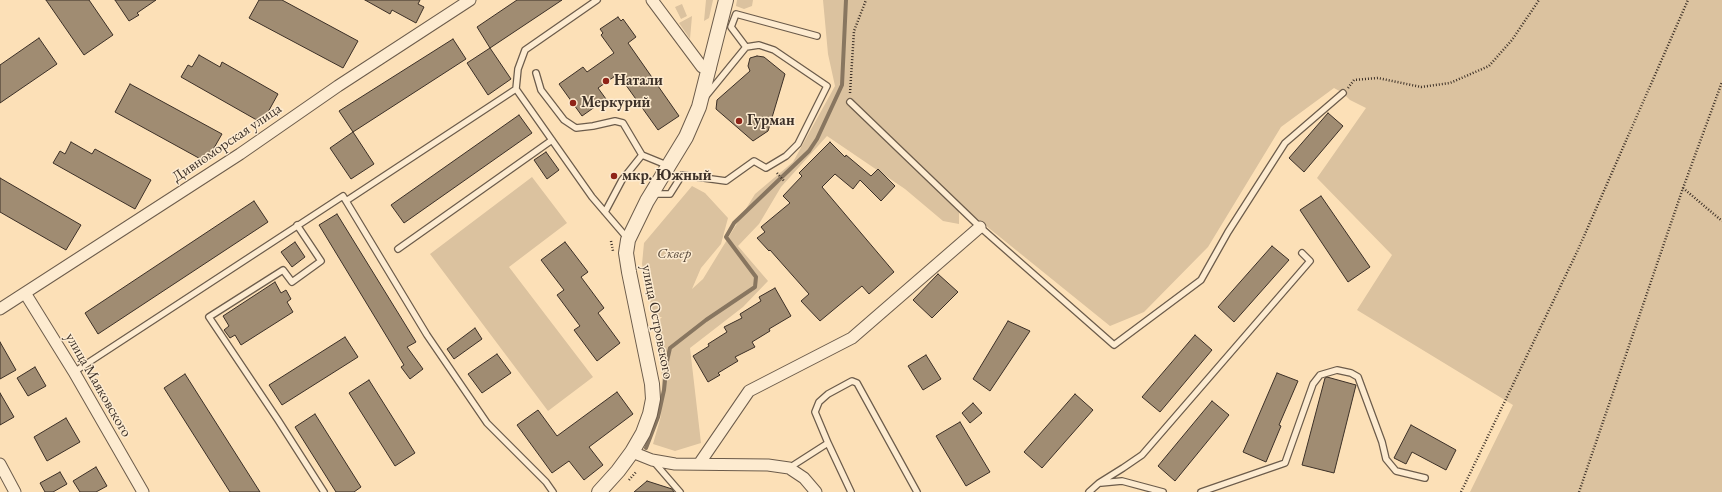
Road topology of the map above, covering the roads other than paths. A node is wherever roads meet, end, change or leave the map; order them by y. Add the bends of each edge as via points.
1 (470, 0) edge
2 (597, 0) edge
3 (652, 0) edge
4 (726, 0) edge
5 (728, 18) junction
6 (817, 36) dead end
7 (746, 48) junction
8 (710, 69) junction
9 (536, 73) dead end
10 (516, 89) junction
11 (1343, 92) road end
12 (850, 102) road end
13 (700, 103) junction
14 (552, 140) junction
15 (642, 155) junction
16 (669, 166) junction
17 (651, 194) junction
18 (346, 201) junction
19 (605, 212) junction
20 (297, 226) junction
21 (980, 228) junction
22 (628, 240) junction
23 (398, 249) dead end
24 (1302, 253) dead end
25 (25, 293) junction
26 (0, 309) edge
27 (74, 372) junction
28 (828, 443) junction
29 (632, 452) junction
30 (652, 460) junction
31 (0, 464) edge
32 (699, 464) junction
33 (789, 468) junction
34 (1425, 478) dead end
35 (1099, 483) junction
36 (16, 492) edge
37 (143, 492) edge
38 (324, 492) edge
39 (553, 492) edge
40 (599, 492) edge
41 (680, 492) edge
42 (816, 492) edge
43 (851, 492) edge
44 (917, 492) edge
45 (1089, 492) edge
46 (1163, 492) edge
47 (1201, 492) edge

1 - 25 street, Дивноморская улица via 240,154
2 - 10 lane via 525,50 518,69
3 - 8 street via 702,67
4 - 5 street, улица Островского
5 - 6 lane via 736,14
5 - 7 lane via 731,27
5 - 8 street, улица Островского
7 - 13 lane
7 - 17 lane via 759,45 774,50 827,86 798,144 786,156 766,168 754,161 726,181 682,175 670,194
8 - 13 street, улица Островского
9 - 15 lane via 541,90 564,120 576,128 615,121 623,123
10 - 14 lane
10 - 18 lane
11 - 21 lane via 1285,143 1228,232 1201,280 1114,345
12 - 21 lane
13 - 16 street, улица Островского via 686,137
14 - 19 lane
14 - 23 lane
15 - 16 lane
15 - 19 lane via 622,180
16 - 17 street, улица Островского
17 - 22 street, улица Островского
18 - 20 lane via 342,196
18 - 39 lane via 427,336 487,423
19 - 22 lane
20 - 27 lane
20 - 38 lane via 321,261 292,282 283,270 209,317
21 - 32 street via 852,338 749,391
22 - 29 street, улица Островского via 628,272 653,399 643,433
24 - 35 lane via 1310,261 1142,455
25 - 26 street, Дивноморская улица
25 - 27 street, улица Маяковского
27 - 37 street, улица Маяковского
28 - 33 lane
28 - 43 lane
28 - 44 lane via 815,412 819,402 852,381 857,382
29 - 30 street
29 - 40 street, улица Островского
30 - 32 street via 675,464
30 - 41 lane
31 - 36 street
32 - 33 street via 768,465
33 - 42 street via 804,478
34 - 47 lane via 1396,471 1386,459 1358,377 1337,370 1320,375 1313,384 1285,463
35 - 45 lane
35 - 46 lane via 1122,481

